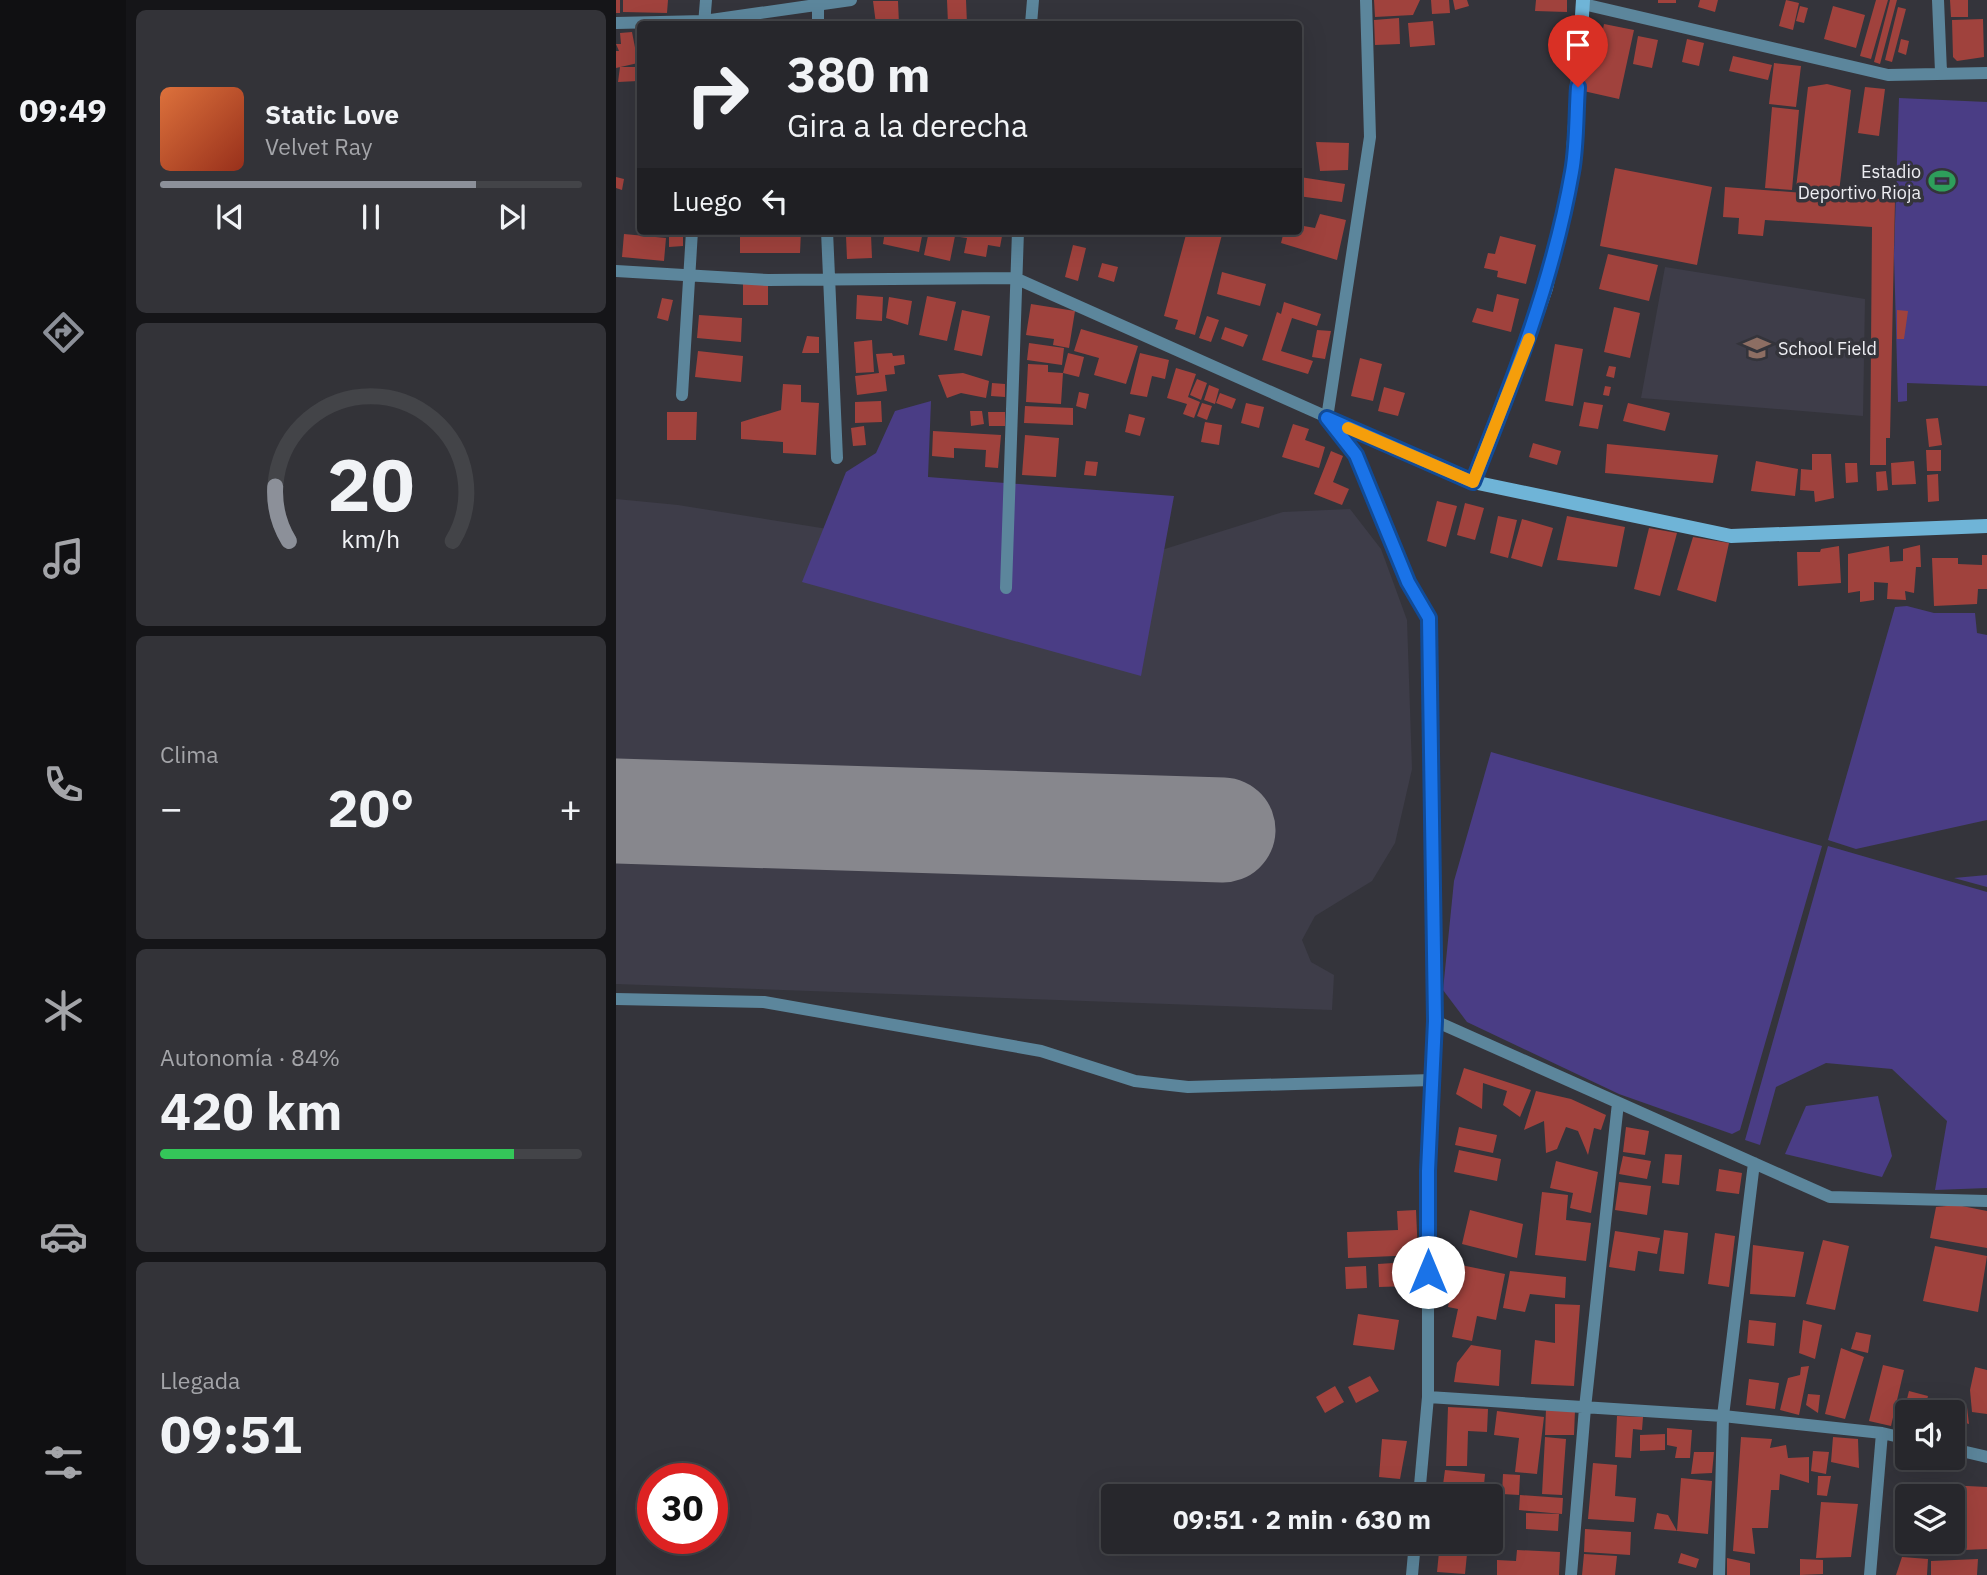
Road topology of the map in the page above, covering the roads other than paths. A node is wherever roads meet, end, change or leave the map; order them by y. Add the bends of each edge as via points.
1 (706, 0) edge
2 (851, 0) edge
3 (1033, 0) edge
4 (1366, 0) edge
5 (1938, 0) edge
6 (818, 2) edge
7 (1583, 2) edge
8 (704, 21) edge
9 (715, 21) edge
10 (818, 21) edge
11 (1031, 21) edge
12 (616, 23) edge
13 (637, 23) edge
14 (1941, 72) junction
15 (1987, 74) edge
16 (692, 235) edge
17 (827, 235) edge
18 (1018, 235) edge
19 (616, 271) edge
20 (689, 275) junction
21 (1015, 278) junction
22 (828, 279) junction
23 (682, 395) dead end
24 (1327, 418) junction
25 (836, 458) dead end
26 (1473, 482) junction
27 (1987, 526) edge
28 (1006, 588) dead end
29 (616, 999) edge
30 (1435, 1021) junction
31 (1432, 1080) junction
32 (1618, 1103) junction
33 (1754, 1163) junction
34 (1987, 1201) edge
35 (1428, 1396) junction
36 (1585, 1408) junction
37 (1723, 1416) junction
38 (1882, 1433) junction
39 (1895, 1436) edge
40 (1965, 1452) edge
41 (1987, 1457) edge
42 (1420, 1484) edge
43 (1414, 1554) edge
44 (1412, 1575) edge
45 (1571, 1575) edge
46 (1719, 1575) edge
47 (1870, 1575) edge

1 - 8 street
2 - 6 street
3 - 11 street
4 - 24 street via 1370,136
5 - 14 street
6 - 9 street
6 - 10 street
7 - 14 street via 1888,75
7 - 26 street via 1572,171 1546,288
12 - 13 street
14 - 15 street
16 - 20 street
17 - 22 street
18 - 21 street
19 - 20 street
20 - 22 street
20 - 23 street
21 - 22 street
21 - 24 street
21 - 28 street
22 - 25 street
24 - 26 street
24 - 30 street via 1356,455 1408,582 1429,618
26 - 27 street via 1731,536
29 - 31 street via 764,1002 1041,1051 1135,1082 1188,1087
30 - 31 street
30 - 32 street
31 - 35 street
32 - 33 street
32 - 36 street
33 - 34 street via 1830,1197
33 - 37 street
35 - 36 street
35 - 42 street
36 - 37 street
36 - 45 street
37 - 38 street
37 - 46 street
38 - 39 street
38 - 47 street
40 - 41 street
43 - 44 street

